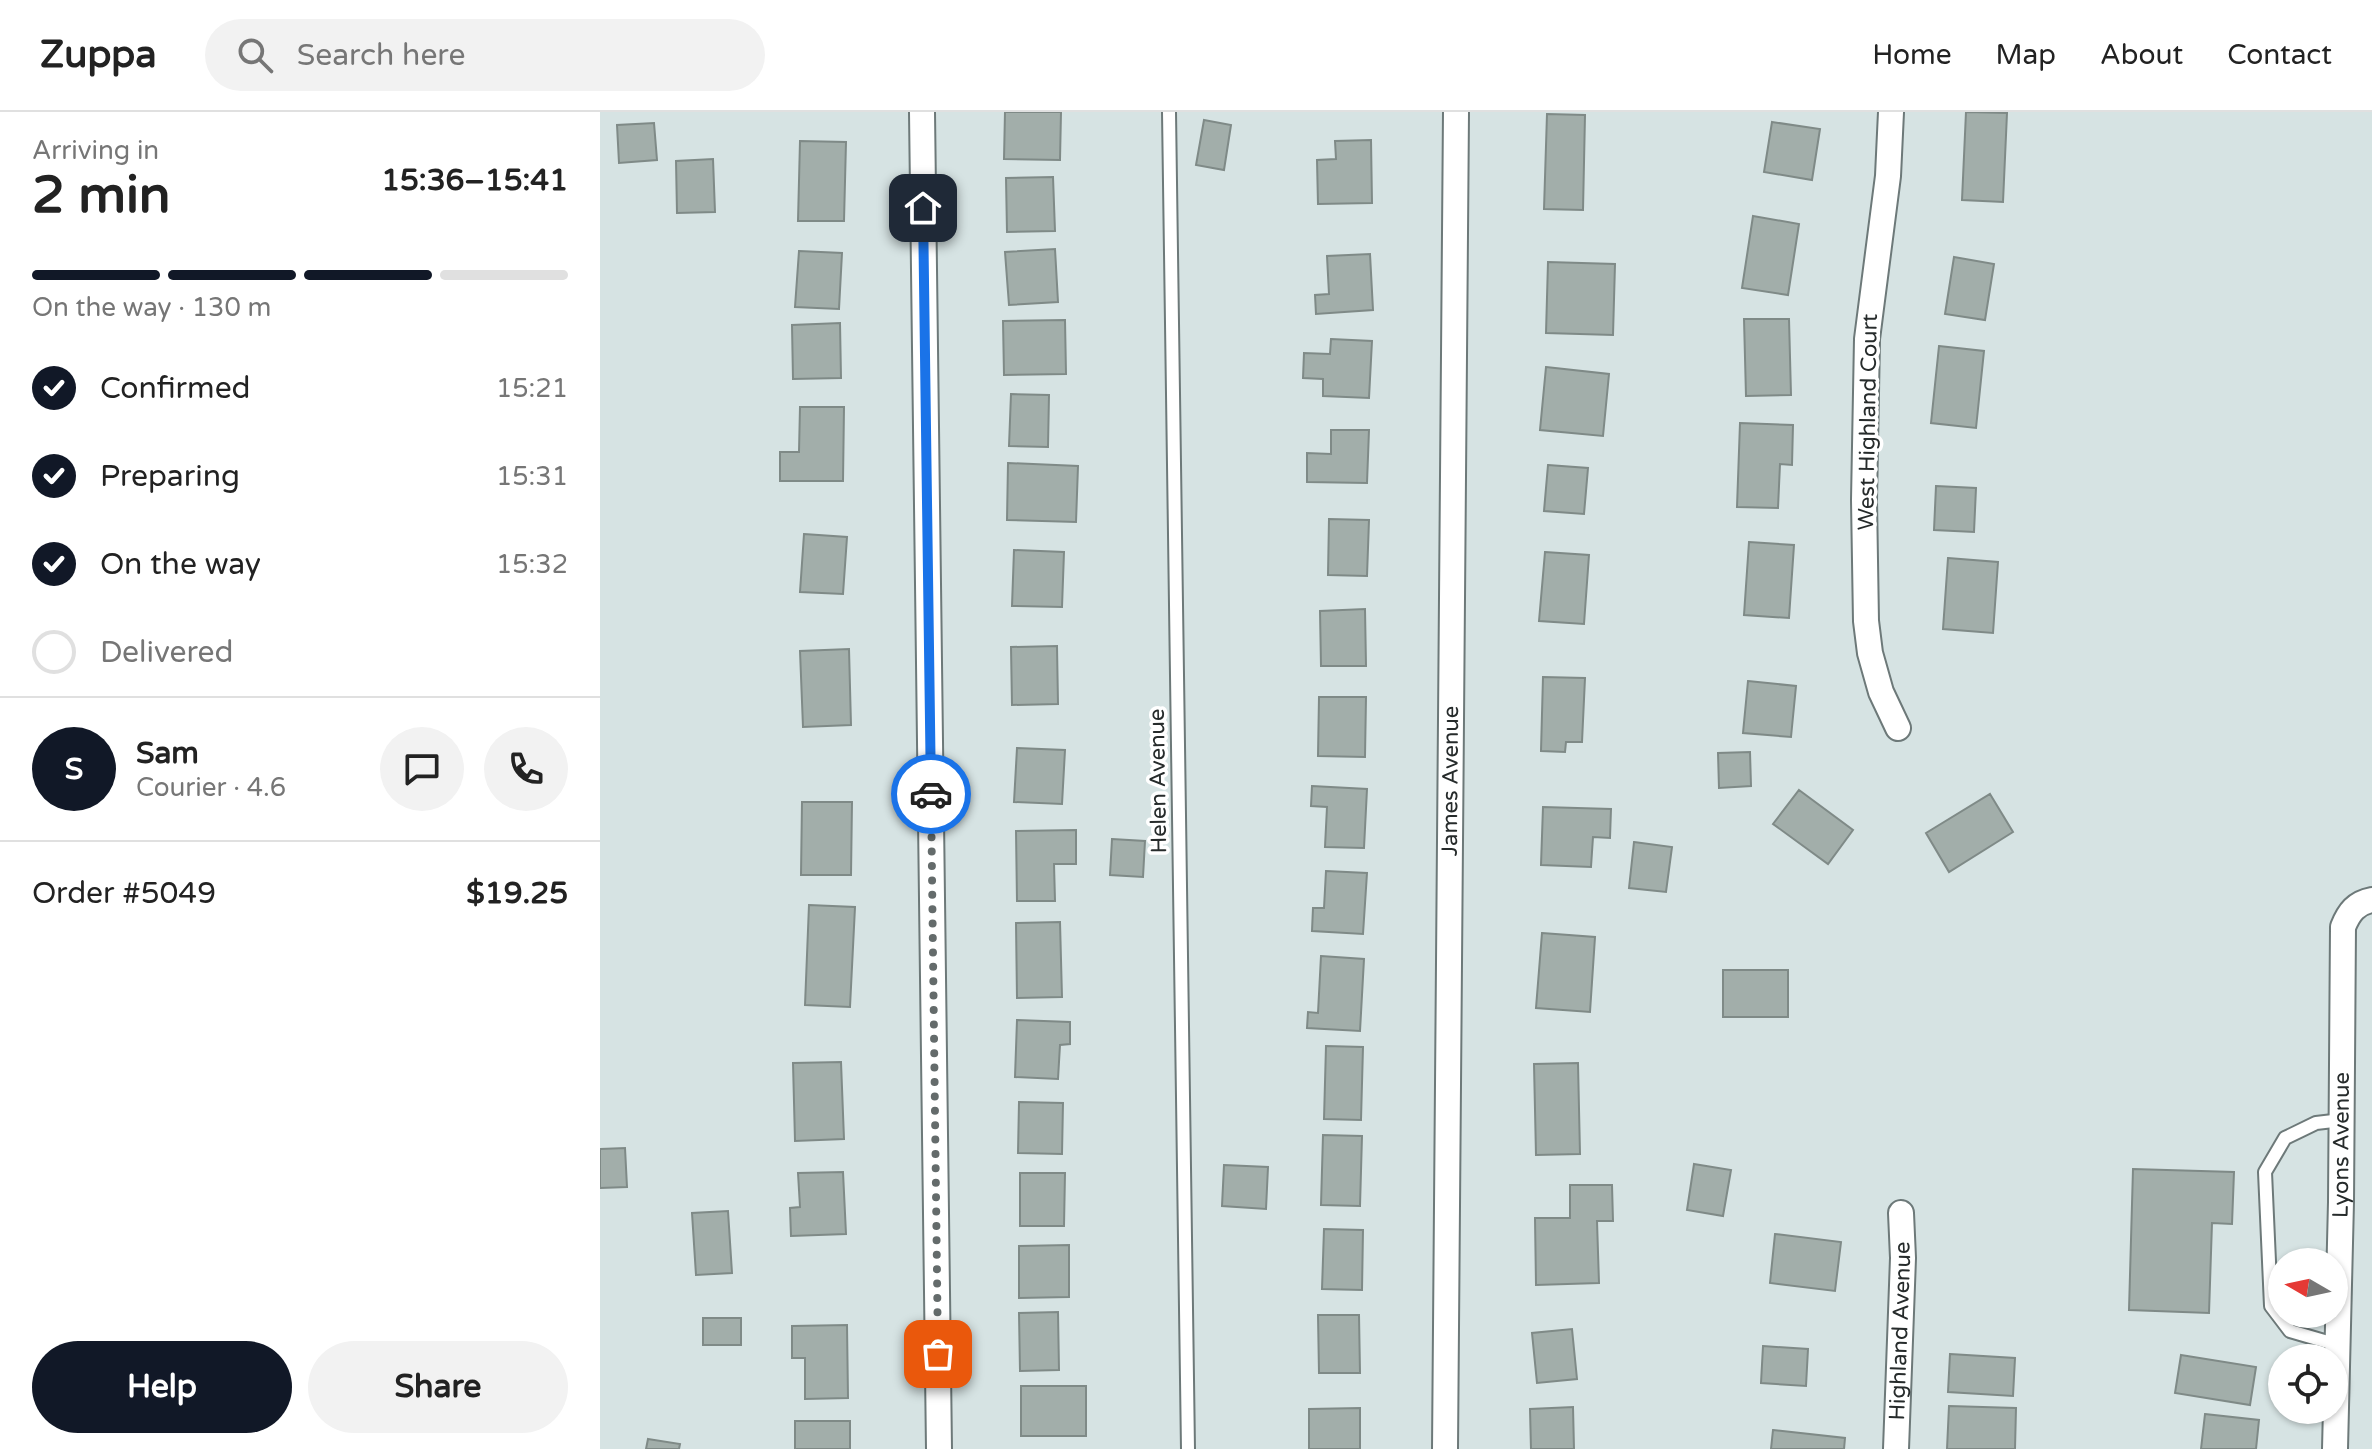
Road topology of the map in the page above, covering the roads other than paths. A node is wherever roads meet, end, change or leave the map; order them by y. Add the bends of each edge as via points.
1 (922, 112) edge
2 (1169, 112) edge
3 (1456, 112) edge
4 (1891, 112) edge
5 (1898, 728) dead end
6 (2372, 900) edge
7 (2342, 1120) junction
8 (1901, 1213) dead end
9 (2335, 1344) edge
10 (2338, 1344) edge
11 (2336, 1424) edge
12 (939, 1449) edge
13 (1188, 1449) edge
14 (1445, 1449) edge
15 (1896, 1449) edge
16 (2335, 1449) edge

1 - 12 street
2 - 13 lane, Helen Avenue
3 - 14 street, James Avenue
4 - 5 street, West Highland Court via 1867,339 1864,500 1870,653
6 - 7 street, Lyons Avenue via 2350,912 2343,927
7 - 9 lane via 2316,1123 2285,1138 2265,1172 2271,1306 2290,1331
7 - 10 street, Lyons Avenue
8 - 15 street, Highland Avenue
11 - 16 street, Lyons Avenue

